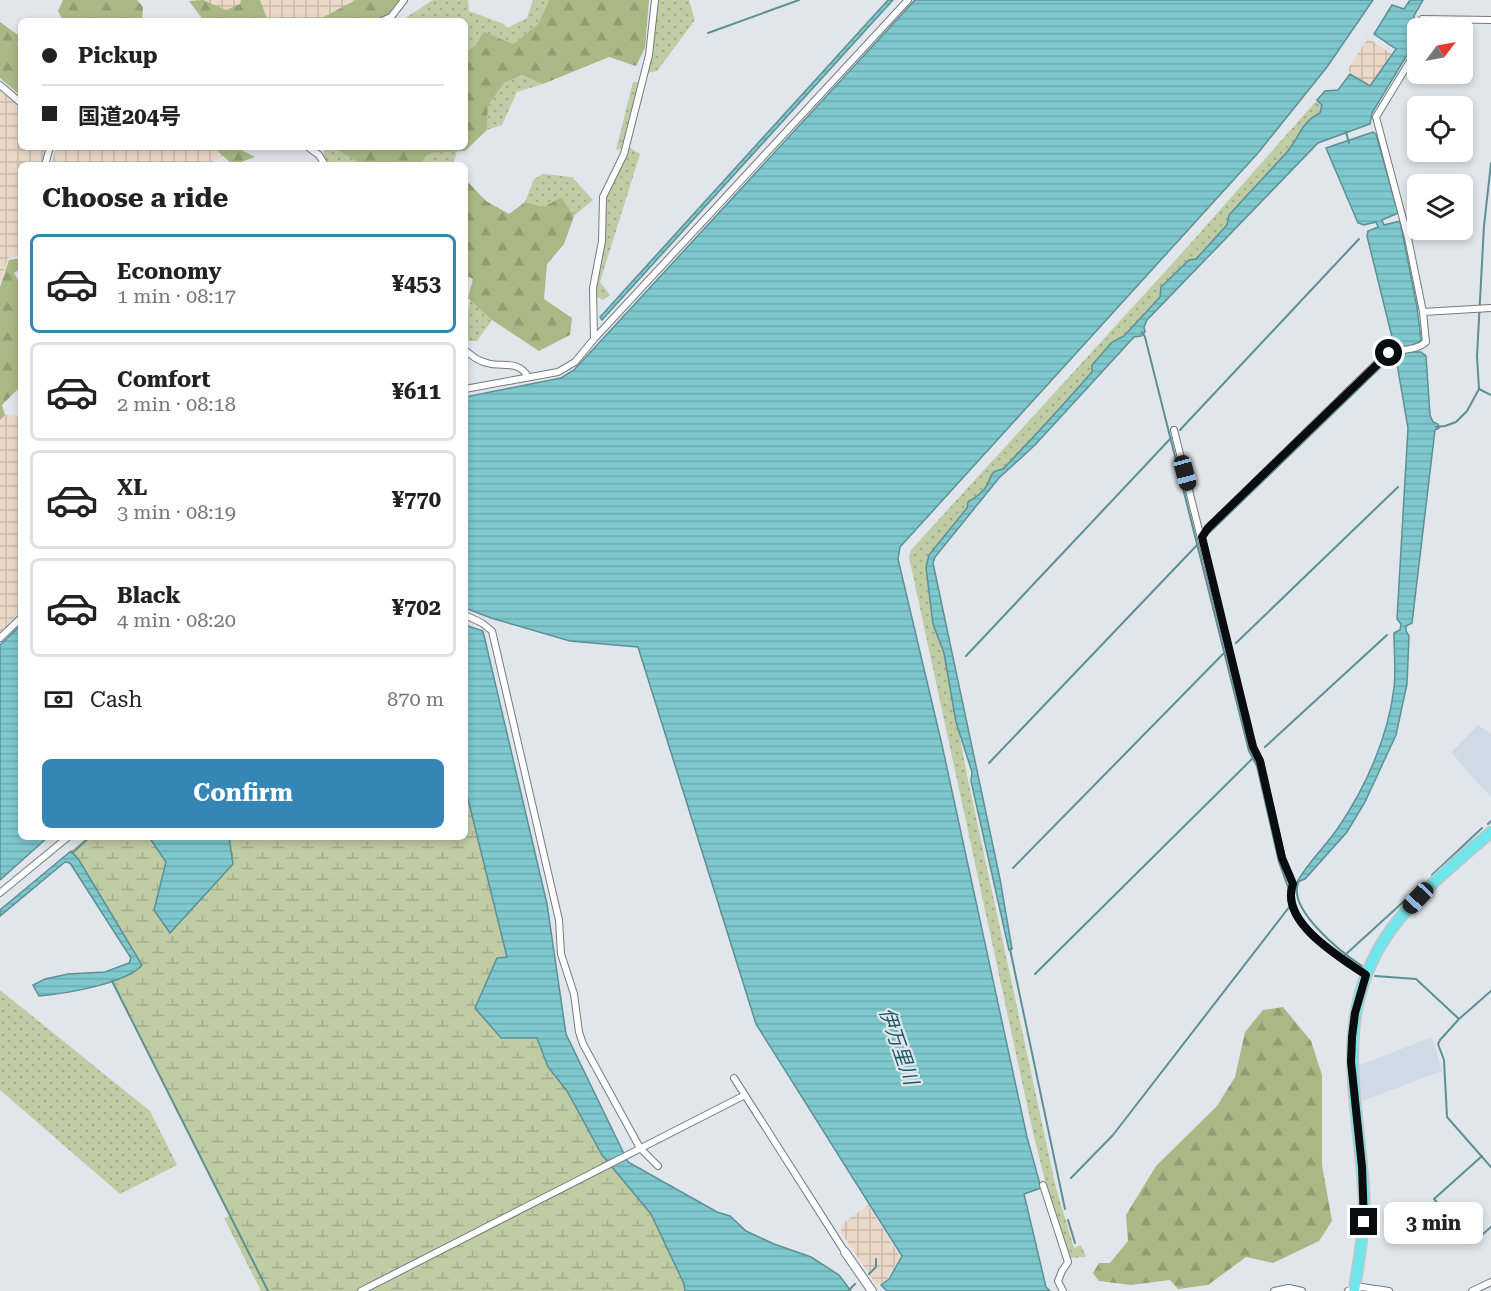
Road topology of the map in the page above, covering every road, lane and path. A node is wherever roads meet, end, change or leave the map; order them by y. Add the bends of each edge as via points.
1 (404, 0) edge
2 (655, 0) edge
3 (908, 0) edge
4 (389, 18) edge
5 (1473, 20) edge
6 (1491, 20) edge
7 (1407, 66) edge
8 (0, 85) edge
9 (18, 100) edge
10 (312, 150) edge
11 (323, 162) edge
12 (1487, 308) edge
13 (1423, 312) junction
14 (594, 339) junction
15 (468, 352) edge
16 (528, 376) junction
17 (468, 388) edge
18 (1174, 430) dead end
19 (1202, 537) junction
20 (468, 616) edge
21 (18, 621) edge
22 (0, 638) edge
23 (1491, 832) edge
24 (64, 840) edge
25 (0, 893) edge
26 (1366, 975) junction
27 (734, 1078) dead end
28 (745, 1095) junction
29 (640, 1148) junction
30 (658, 1166) dead end
31 (1043, 1185) dead end
32 (845, 1252) joint
33 (1491, 1282) edge
34 (1352, 1290) edge
35 (362, 1291) edge
36 (872, 1291) edge
37 (1063, 1291) edge
38 (1274, 1291) edge
39 (1302, 1291) edge
40 (1389, 1291) edge
41 (1472, 1291) edge

1 - 4 street
2 - 14 street via 649,55 624,154 603,197 602,241 593,288
3 - 14 street
5 - 6 street
7 - 13 street via 1376,117
8 - 9 street
10 - 11 street
12 - 13 street
13 - 19 street via 1426,342 1421,347 1385,355
14 - 16 street via 567,369
15 - 16 street via 484,363 519,367
16 - 17 street
18 - 19 street
19 - 26 street via 1282,858 1293,884 1295,911 1322,946
20 - 29 street via 492,631 559,920 561,954 574,994 581,1038
21 - 22 street
23 - 26 highway via 1404,912
24 - 25 street
26 - 34 highway via 1352,1037 1364,1198 1362,1245
27 - 28 street
28 - 29 street
28 - 32 street
29 - 30 street
29 - 35 street
31 - 37 street via 1068,1262 1058,1281
32 - 36 street
33 - 41 street
34 - 40 street via 1362,1287
38 - 39 street

